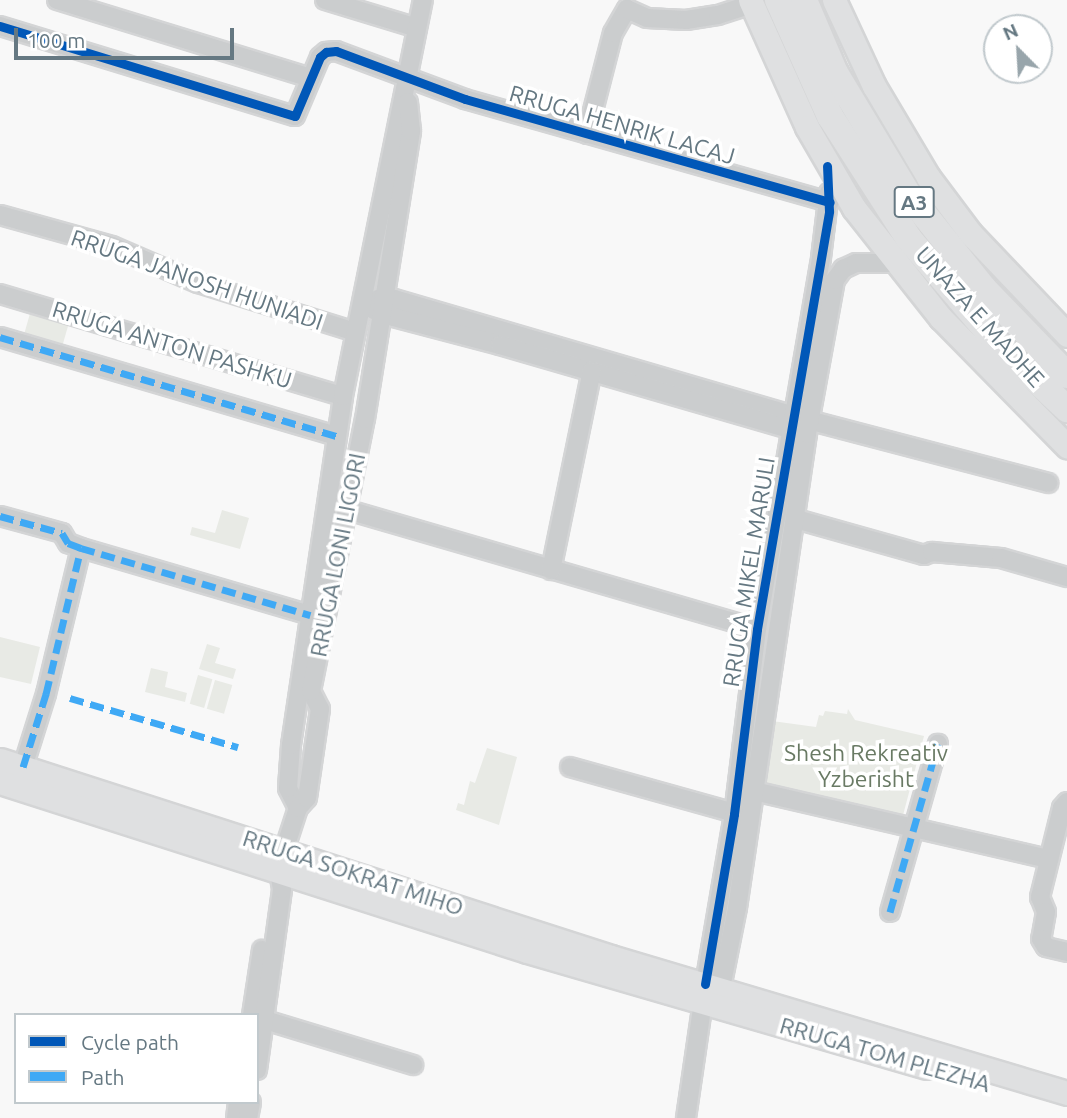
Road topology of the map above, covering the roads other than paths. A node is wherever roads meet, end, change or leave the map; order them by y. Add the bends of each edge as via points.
1 (57, 0) edge
2 (325, 0) edge
3 (423, 0) edge
4 (778, 0) edge
5 (804, 0) edge
6 (834, 0) edge
7 (751, 2) edge
8 (0, 26) edge
9 (417, 28) junction
10 (310, 78) junction
11 (406, 78) junction
12 (587, 134) junction
13 (827, 166) junction
14 (830, 202) junction
15 (0, 215) edge
16 (895, 263) junction
17 (0, 294) edge
18 (363, 304) junction
19 (383, 306) junction
20 (355, 332) junction
21 (1067, 335) edge
22 (0, 337) edge
23 (591, 364) junction
24 (1067, 375) edge
25 (343, 396) junction
26 (1067, 409) edge
27 (800, 425) junction
28 (337, 436) junction
29 (1067, 446) edge
30 (1048, 482) dead end
31 (348, 510) junction
32 (0, 516) edge
33 (796, 519) junction
34 (81, 548) junction
35 (551, 570) junction
36 (1067, 577) edge
37 (310, 615) junction
38 (757, 629) junction
39 (938, 744) dead end
40 (0, 760) edge
41 (569, 767) dead end
42 (23, 768) junction
43 (0, 782) edge
44 (754, 791) junction
45 (1067, 802) edge
46 (298, 808) junction
47 (742, 816) junction
48 (914, 827) junction
49 (1049, 859) junction
50 (281, 862) junction
51 (890, 912) dead end
52 (1067, 952) edge
53 (712, 995) junction
54 (259, 1017) edge
55 (413, 1065) dead end
56 (1067, 1093) edge
57 (1067, 1108) edge
58 (686, 1118) edge

1 - 10 street
2 - 9 street
3 - 9 street, RRUGA LONI LIGORI
4 - 26 highway, UNAZA E MADHE / A3 via 830,116 902,228 1001,346
5 - 24 highway, UNAZA E MADHE / A3 via 835,73 907,192 984,288
6 - 21 main road via 874,86 928,177 970,233
7 - 12 street via 718,15 686,20 647,18 627,9 613,33
7 - 13 main road
8 - 10 street, RRUGA HENRIK LACAJ via 295,116
9 - 11 street, RRUGA LONI LIGORI
10 - 11 street, RRUGA HENRIK LACAJ via 320,57 336,51
11 - 12 street, RRUGA HENRIK LACAJ
11 - 18 street, RRUGA LONI LIGORI
11 - 19 street, RRUGA LONI LIGORI via 411,131
12 - 14 street, RRUGA HENRIK LACAJ
13 - 14 street, RRUGA MIKEL MARULI
13 - 16 main road
14 - 27 street, RRUGA MIKEL MARULI
15 - 20 street, RRUGA JANOSH HUNIADI via 112,246 198,283
16 - 27 street, RRUGA MIKEL MARULI via 856,263 835,279
16 - 29 main road via 941,318
17 - 25 street, RRUGA ANTON PASHKU
18 - 19 street
18 - 20 street, RRUGA LONI LIGORI
19 - 23 street
19 - 31 street, RRUGA LONI LIGORI
20 - 25 street, RRUGA LONI LIGORI
22 - 28 street
23 - 27 street
23 - 35 street
25 - 28 street, RRUGA LONI LIGORI
27 - 30 street
27 - 33 street, RRUGA MIKEL MARULI
27 - 38 street, RRUGA MIKEL MARULI
28 - 37 street, RRUGA LONI LIGORI
31 - 35 street, RRUGA MIKEL MARULI
31 - 46 street, RRUGA LONI LIGORI via 311,691 320,709 307,798
32 - 34 street via 62,533
33 - 36 street via 924,555 1001,558
33 - 44 street, RRUGA MIKEL MARULI
34 - 37 street
34 - 42 street
35 - 38 street, RRUGA MIKEL MARULI
37 - 46 street, RRUGA LONI LIGORI via 288,788
38 - 47 street, RRUGA MIKEL MARULI
39 - 48 street
40 - 42 main road, RRUGA SOKRAT MIHO
41 - 47 street
42 - 50 main road, RRUGA SOKRAT MIHO
43 - 50 main road, RRUGA SOKRAT MIHO
44 - 47 street, RRUGA MIKEL MARULI
44 - 48 street
45 - 49 street
46 - 50 street, RRUGA LONI LIGORI
47 - 53 street, RRUGA MIKEL MARULI via 737,908
48 - 49 street
48 - 51 street
49 - 52 street via 1040,897 1046,912 1041,939 1046,947
50 - 53 main road, RRUGA SOKRAT MIHO via 611,957
50 - 54 street, RRUGA LONI LIGORI via 272,886
53 - 56 main road, RRUGA TOM PLEZHA
53 - 57 main road, RRUGA TOM PLEZHA
53 - 58 street, RRUGA MIKEL MARULI
54 - 55 street

